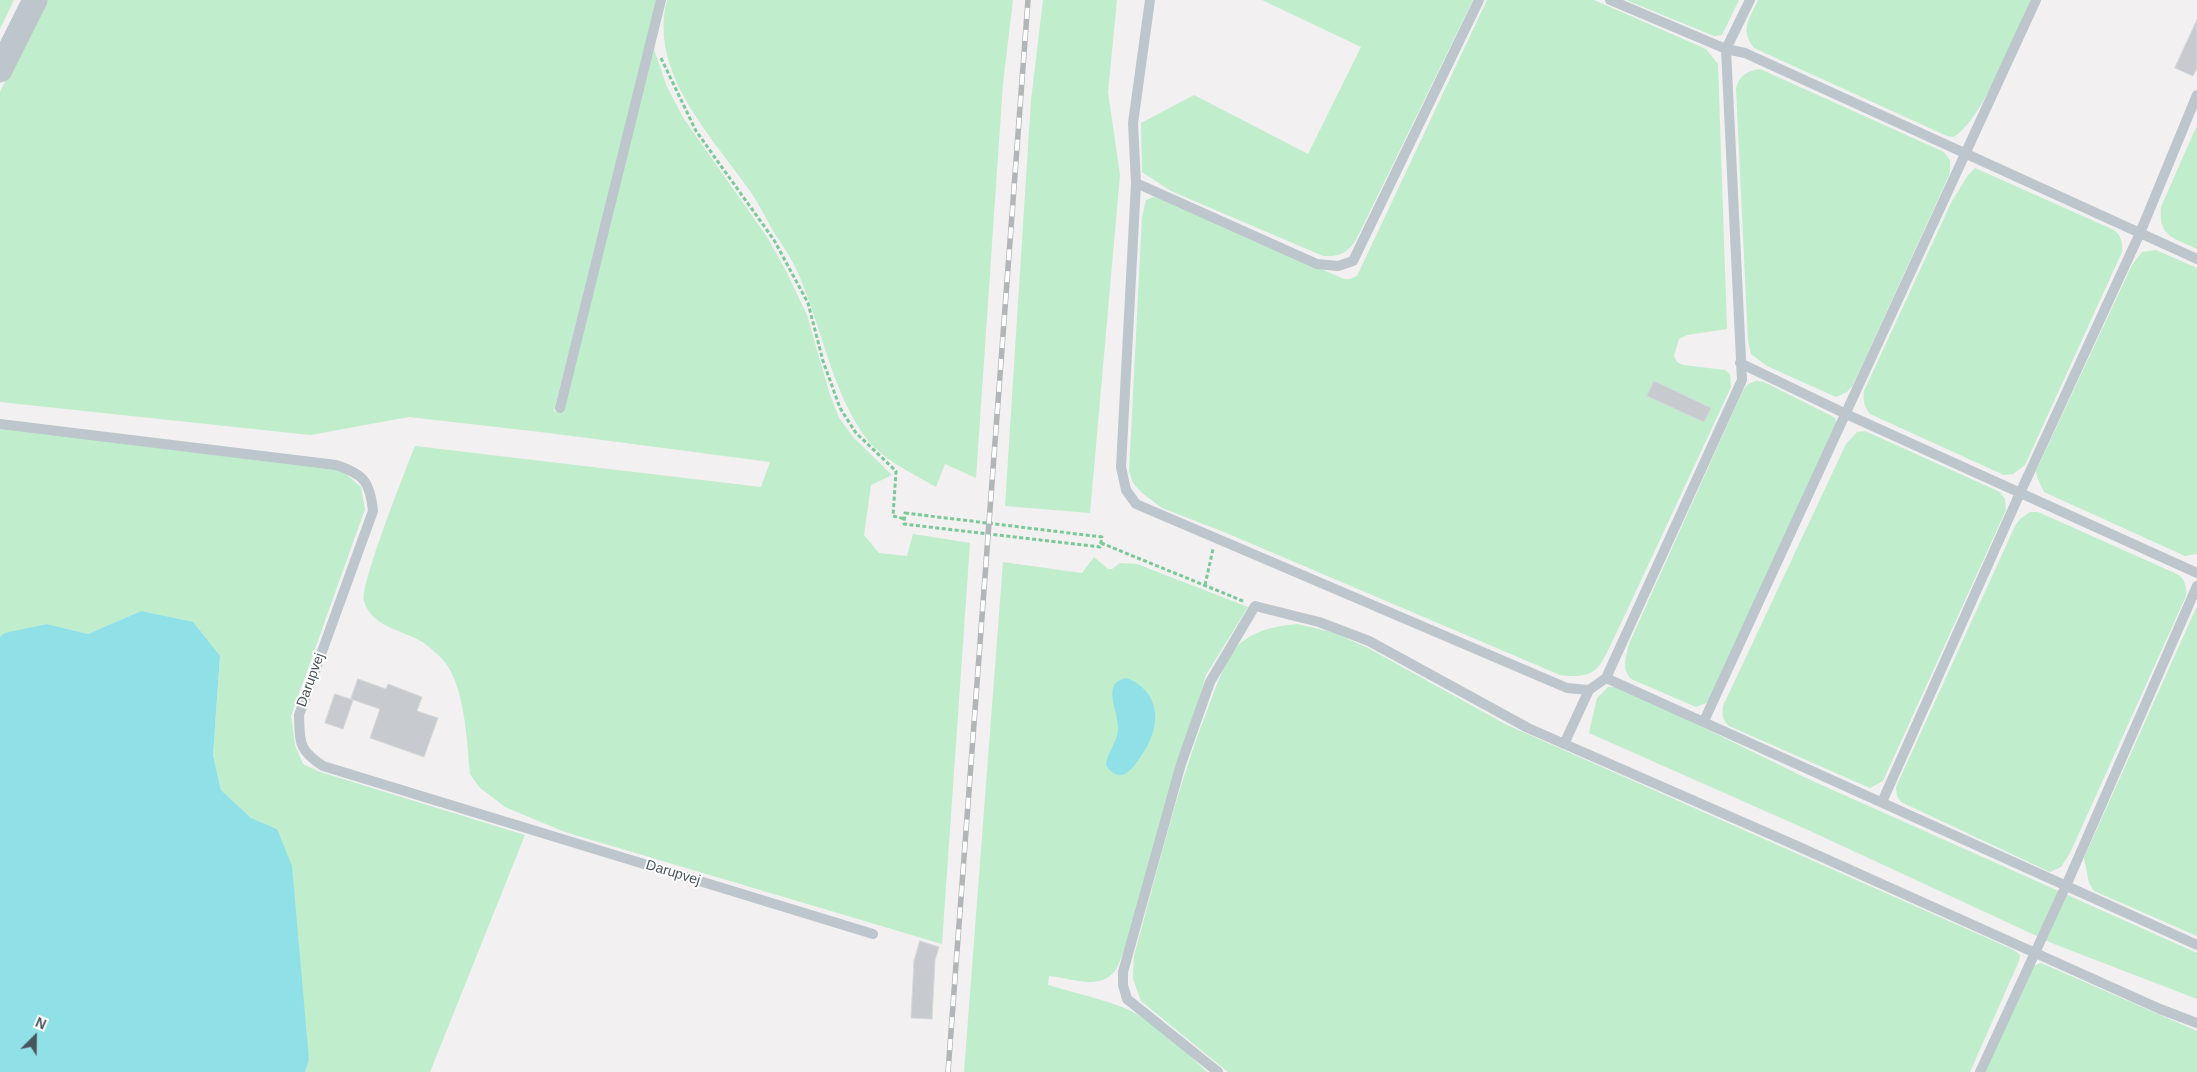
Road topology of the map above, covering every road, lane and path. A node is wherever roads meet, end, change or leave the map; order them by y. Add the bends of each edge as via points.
1 (34, 0) edge
2 (660, 0) edge
3 (1150, 0) edge
4 (1479, 0) edge
5 (1610, 0) edge
6 (1750, 0) edge
7 (2036, 0) edge
8 (652, 34) junction
9 (1726, 49) junction
10 (0, 70) edge
11 (2197, 95) edge
12 (1967, 154) junction
13 (1136, 183) junction
14 (2140, 233) junction
15 (2197, 259) edge
16 (1740, 363) junction
17 (560, 408) dead end
18 (1846, 414) junction
19 (0, 424) edge
20 (2020, 493) junction
21 (905, 519) junction
22 (1215, 538) junction
23 (1101, 542) junction
24 (2197, 573) edge
25 (1205, 585) junction
26 (2197, 586) edge
27 (1255, 606) junction
28 (1606, 678) junction
29 (1589, 690) junction
30 (1704, 721) junction
31 (1564, 744) junction
32 (1882, 802) junction
33 (2066, 886) junction
34 (873, 934) dead end
35 (2197, 945) edge
36 (2034, 953) junction
37 (2197, 1023) edge
38 (1218, 1072) edge
39 (1980, 1072) edge

1 - 10 street
2 - 8 lane
3 - 13 lane via 1133,123
4 - 13 lane via 1353,261 1338,266 1317,264
5 - 9 lane
6 - 9 lane
7 - 12 lane
8 - 17 lane
8 - 21 path via 666,71 696,131 774,240 808,303 823,361 840,408 856,433 896,471 893,516
9 - 12 lane via 1745,53
9 - 16 lane
11 - 14 lane
12 - 14 lane
12 - 18 lane
13 - 22 lane via 1121,467 1126,490 1136,504
14 - 15 lane
14 - 20 lane
16 - 18 lane
16 - 28 lane via 1742,380
18 - 20 lane
18 - 30 lane
19 - 34 lane, Darupvej via 336,465 353,470 366,482 373,511 298,715 300,739 307,755 322,766
20 - 24 lane
20 - 32 lane
21 - 23 path via 904,524 1100,548
21 - 23 path via 905,513 1102,537
22 - 25 path
22 - 29 lane via 1566,688
23 - 25 path
25 - 27 path
26 - 33 lane
27 - 31 lane via 1319,622 1369,641 1528,728
27 - 38 lane via 1210,682 1182,764 1123,972 1122,985 1128,999
28 - 29 lane
28 - 30 lane
29 - 31 lane
30 - 32 lane
31 - 36 lane
32 - 33 lane
33 - 35 lane
33 - 36 lane
36 - 37 lane
36 - 39 lane

